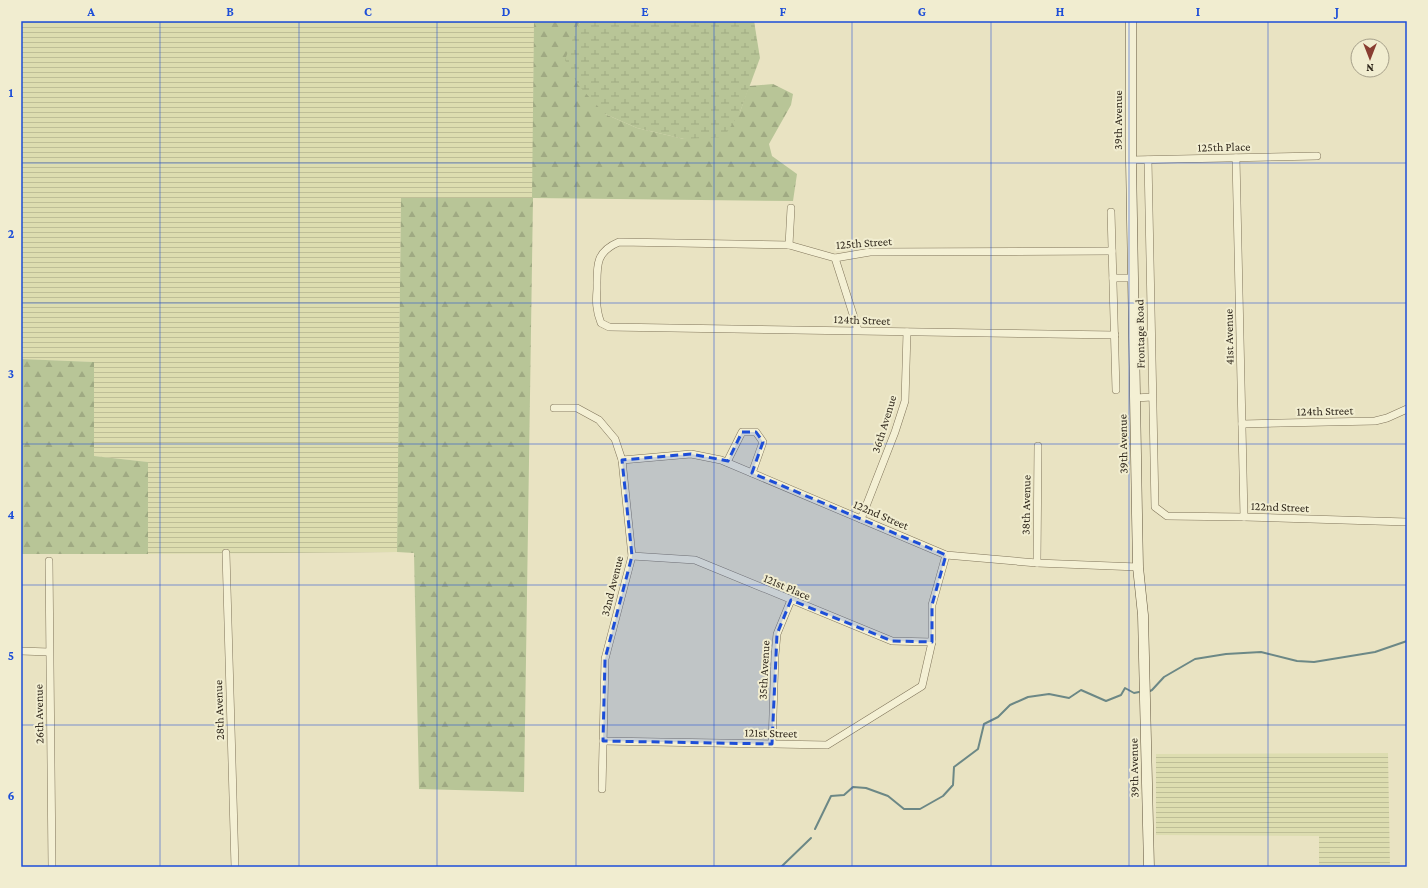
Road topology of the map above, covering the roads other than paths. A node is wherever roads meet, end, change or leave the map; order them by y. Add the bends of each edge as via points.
1 (1131, 21) edge
2 (1317, 156) dead end
3 (1236, 158) junction
4 (1131, 160) junction
5 (1148, 160) junction
6 (791, 208) dead end
7 (1111, 212) dead end
8 (789, 245) junction
9 (1112, 251) junction
10 (835, 258) junction
11 (1113, 278) junction
12 (1133, 278) junction
13 (609, 326) joint
14 (858, 330) junction
15 (907, 332) junction
16 (1115, 335) junction
17 (1116, 390) dead end
18 (1152, 397) junction
19 (1135, 398) junction
20 (554, 408) dead end
21 (1407, 409) edge
22 (1242, 424) junction
23 (1038, 446) dead end
24 (622, 460) junction
25 (727, 462) junction
26 (752, 473) junction
27 (1155, 507) joint
28 (1244, 517) junction
29 (861, 518) junction
30 (1407, 522) edge
31 (226, 553) dead end
32 (946, 555) junction
33 (632, 556) junction
34 (49, 561) dead end
35 (1037, 564) junction
36 (1138, 567) junction
37 (791, 600) junction
38 (932, 642) junction
39 (21, 651) edge
40 (49, 652) junction
41 (603, 741) junction
42 (772, 744) junction
43 (602, 789) dead end
44 (52, 867) edge
45 (235, 867) edge
46 (1149, 867) edge

1 - 4 main road, 39th Avenue
2 - 3 street, 125th Place
3 - 5 street, 125th Place
3 - 22 street, 41st Avenue
4 - 5 street, 125th Place
4 - 12 main road, 39th Avenue
5 - 18 street, Frontage Road
6 - 8 street
7 - 9 street
8 - 10 street, 125th Street
8 - 13 street, 125th Street via 619,242 609,246 597,267 597,314 601,323
9 - 10 street, 125th Street via 870,252
9 - 11 street
10 - 14 street
11 - 12 street
11 - 16 street
12 - 19 main road, 39th Avenue
13 - 14 street, 124th Street
14 - 15 street, 124th Street
15 - 16 street, 124th Street
15 - 29 street, 36th Avenue via 905,401
16 - 17 street
18 - 19 street
18 - 27 street, Frontage Road
19 - 36 main road, 39th Avenue
20 - 24 street, 32nd Avenue via 577,408 599,420 615,439
21 - 22 street, 124th Street via 1375,421
22 - 28 street, 41st Avenue
23 - 35 street, 38th Avenue
24 - 25 street, 122nd Street via 691,454
24 - 33 street, 32nd Avenue
25 - 26 street, 122nd Street
25 - 26 street via 742,432 756,432 763,442
26 - 29 street, 122nd Street
27 - 28 street, 122nd Street via 1167,516
28 - 30 street, 122nd Street
29 - 32 street, 122nd Street
31 - 45 street, 28th Avenue
32 - 35 street, 122nd Street
32 - 38 street via 932,605
33 - 37 street, 121st Place via 695,560
33 - 41 street, 32nd Avenue via 605,659
34 - 40 street, 26th Avenue
35 - 36 street, 122nd Street
36 - 46 main road, 39th Avenue via 1143,615
37 - 38 street, 121st Place via 892,641
37 - 42 street, 35th Avenue via 777,634
38 - 42 street, 121st Street via 922,686 827,745
39 - 40 street
40 - 44 street, 26th Avenue
41 - 42 street, 121st Street
41 - 43 street, 32nd Avenue

